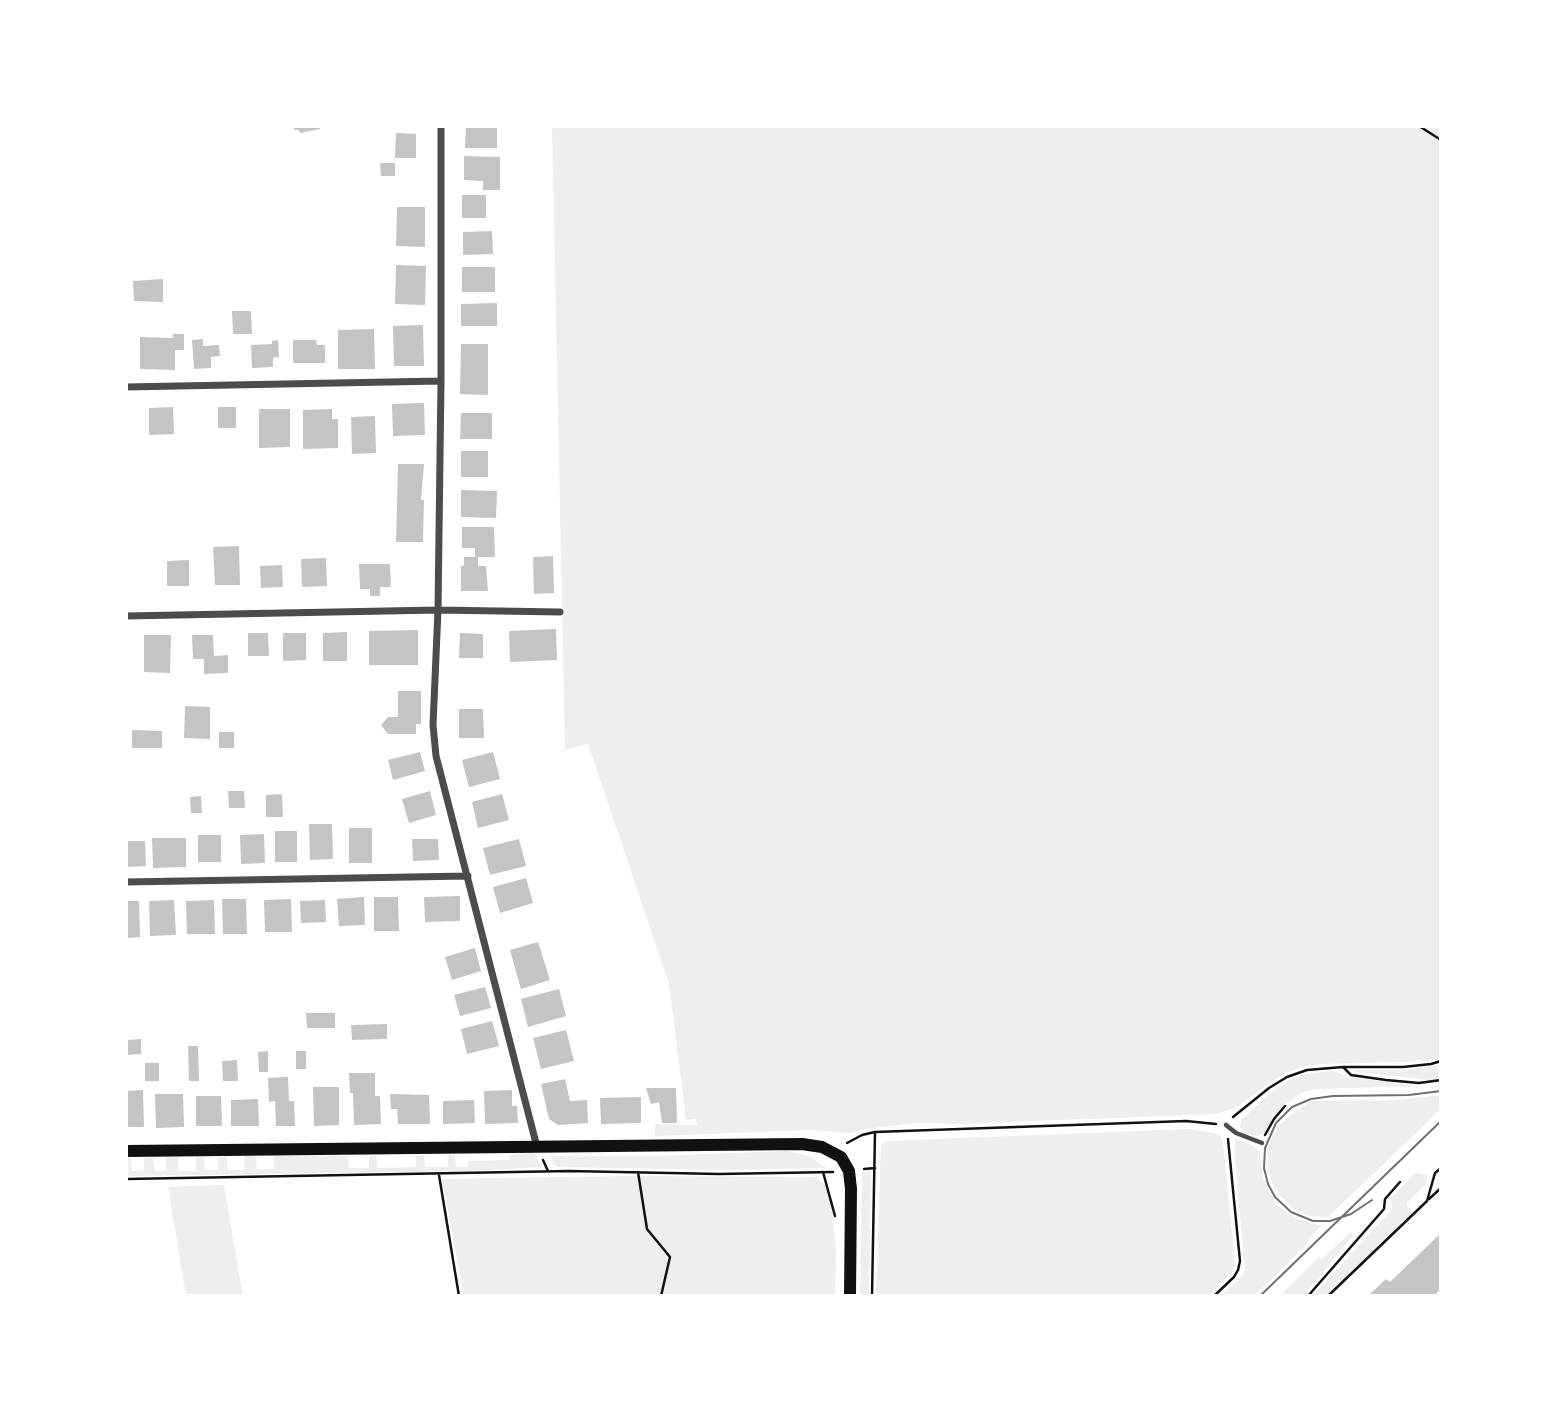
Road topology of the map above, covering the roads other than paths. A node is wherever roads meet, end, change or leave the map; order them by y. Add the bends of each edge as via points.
1 (441, 126) edge
2 (441, 382) junction
3 (126, 387) edge
4 (438, 610) junction
5 (560, 612) dead end
6 (126, 616) edge
7 (468, 876) junction
8 (126, 882) edge
9 (1226, 1125) road end
10 (1262, 1143) road end
11 (537, 1147) junction
12 (126, 1151) edge
13 (850, 1296) edge

1 - 2 street
2 - 3 street
2 - 4 street
4 - 5 street
4 - 6 street
4 - 7 street via 436,756
7 - 8 street
7 - 11 street
9 - 10 lane
11 - 12 main road
11 - 13 main road via 802,1144 835,1152 849,1171 851,1189

